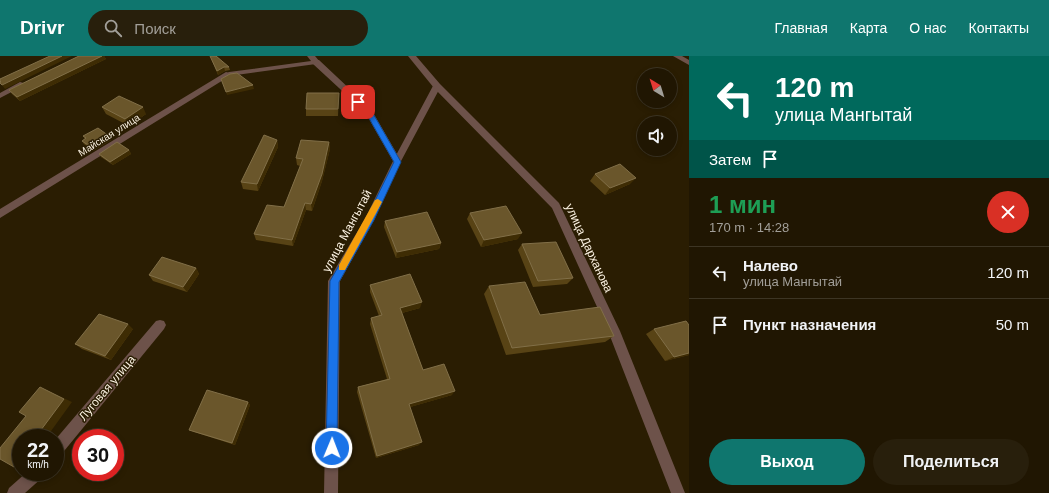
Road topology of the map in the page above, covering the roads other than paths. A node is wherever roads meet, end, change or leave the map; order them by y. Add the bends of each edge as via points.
1 (412, 56) edge
2 (677, 56) edge
3 (314, 59) edge
4 (689, 63) edge
5 (34, 79) edge
6 (437, 86) junction
7 (0, 96) edge
8 (397, 162) junction
9 (0, 214) edge
10 (160, 325) dead end
11 (64, 440) edge
12 (28, 481) edge
13 (14, 493) edge
14 (331, 493) edge
15 (678, 493) edge

1 - 6 street, улица Дарханова
2 - 4 street
3 - 8 street via 368,111
3 - 9 street, Майская улица via 229,74
5 - 7 street
6 - 8 street, улица Мангытай
6 - 15 street, улица Дарханова via 556,206 614,331
8 - 14 street, улица Мангытай via 369,220 334,281
10 - 11 street, Луговая улица
12 - 13 street

